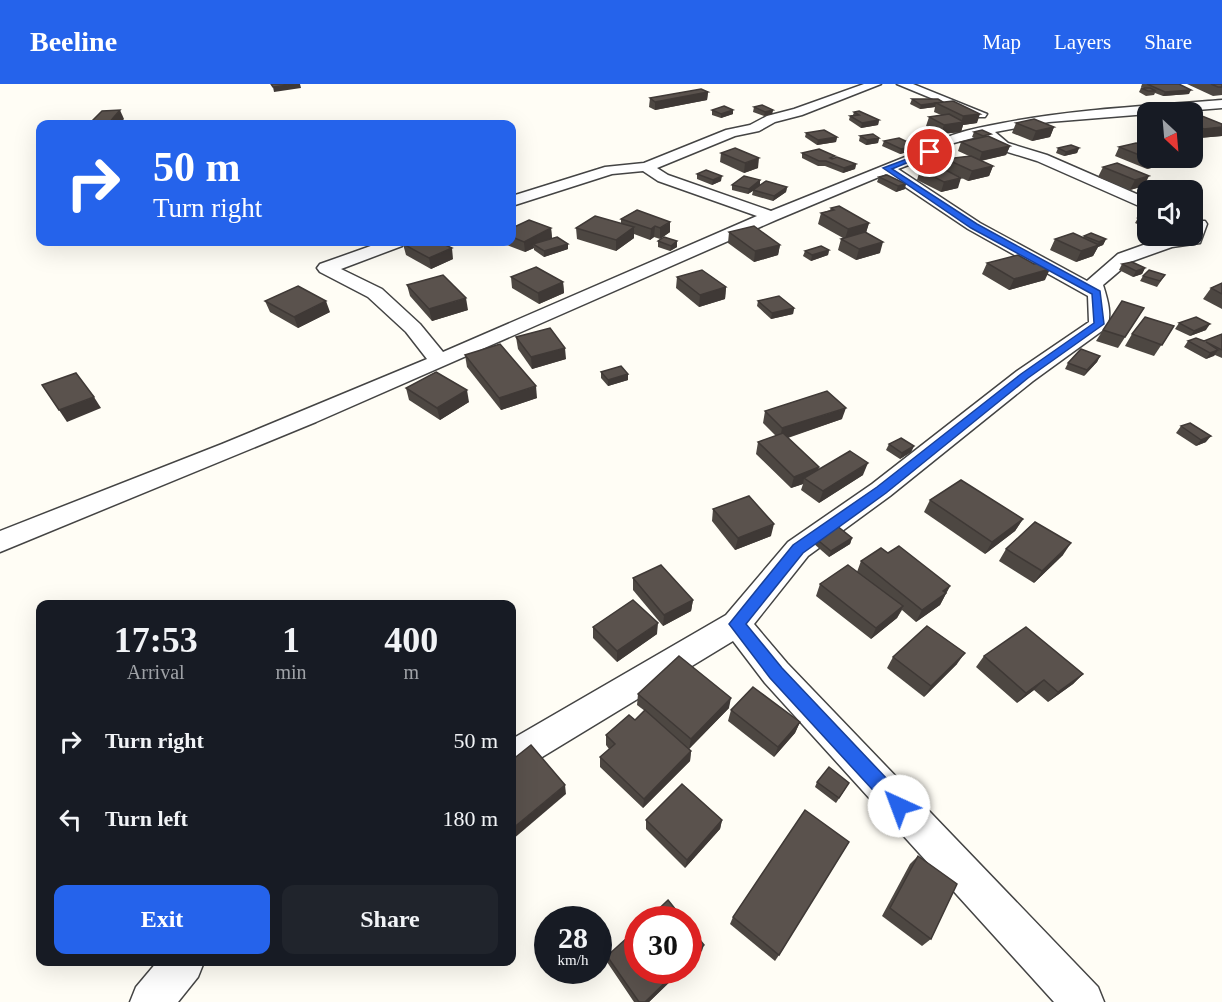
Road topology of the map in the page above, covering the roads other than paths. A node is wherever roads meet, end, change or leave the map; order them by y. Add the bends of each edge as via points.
1 (875, 84) edge
2 (903, 84) edge
3 (1222, 104) edge
4 (1010, 125) junction
5 (987, 130) junction
6 (646, 167) junction
7 (887, 168) junction
8 (516, 200) edge
9 (1137, 200) edge
10 (771, 216) junction
11 (385, 246) edge
12 (1158, 246) edge
13 (1096, 293) junction
14 (438, 360) junction
15 (0, 542) edge
16 (737, 624) junction
17 (516, 754) edge
18 (180, 966) edge
19 (151, 1002) edge
20 (1083, 1002) edge

1 - 6 street via 771,118 754,128 731,133
2 - 4 street
3 - 4 street via 1049,118
4 - 5 street
5 - 7 street via 945,141 930,152
5 - 9 street via 1003,146 1042,158
6 - 8 street via 610,171
6 - 10 street via 663,178
7 - 10 street
7 - 13 street via 974,226
10 - 14 street
11 - 14 street via 326,268 375,293
12 - 13 street via 1124,258 1094,284
13 - 16 street via 1100,324 1025,376 881,490 798,549
14 - 15 street via 130,492
16 - 17 street
16 - 20 street via 776,673
18 - 19 street

